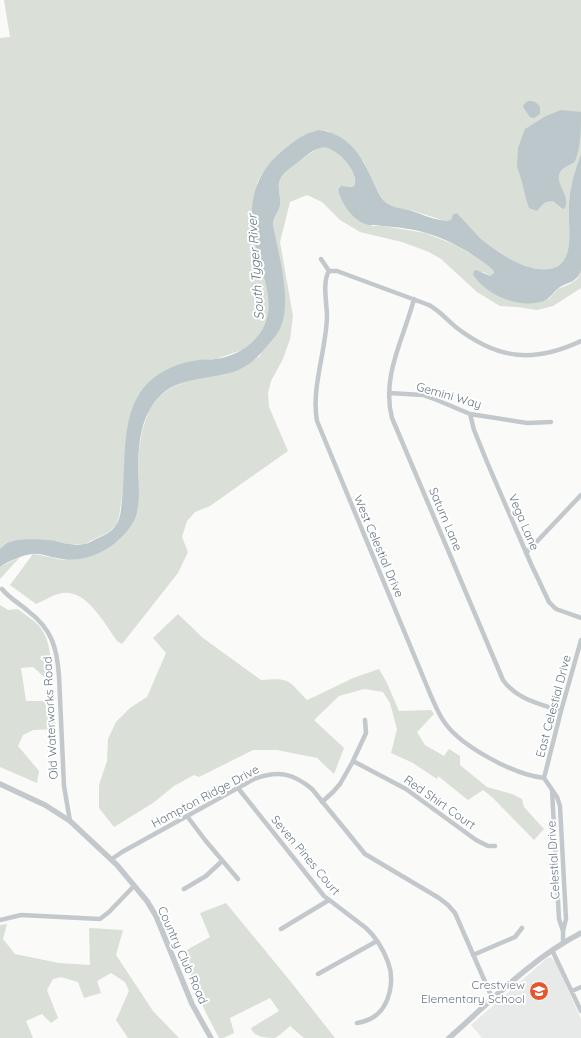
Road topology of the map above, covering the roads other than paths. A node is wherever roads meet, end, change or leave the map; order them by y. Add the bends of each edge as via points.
1 (321, 259) dead end
2 (329, 271) junction
3 (414, 298) junction
4 (581, 341) edge
5 (389, 393) junction
6 (470, 414) junction
7 (551, 422) dead end
8 (581, 495) edge
9 (526, 553) junction
10 (2, 589) dead end
11 (581, 618) edge
12 (581, 640) edge
13 (561, 711) junction
14 (365, 720) dead end
15 (353, 761) junction
16 (544, 778) junction
17 (0, 784) edge
18 (238, 788) junction
19 (552, 790) junction
20 (322, 802) junction
21 (187, 816) junction
22 (70, 821) junction
23 (495, 846) dead end
24 (112, 859) junction
25 (222, 860) junction
26 (238, 879) dead end
27 (134, 886) junction
28 (184, 889) dead end
29 (329, 900) junction
30 (0, 920) edge
31 (281, 928) dead end
32 (522, 928) dead end
33 (563, 931) junction
34 (581, 933) edge
35 (377, 941) junction
36 (563, 943) junction
37 (552, 950) junction
38 (472, 955) junction
39 (318, 974) dead end
40 (581, 987) edge
41 (572, 991) junction
42 (492, 1000) junction
43 (581, 1012) edge
44 (357, 1023) dead end
45 (210, 1038) edge
46 (449, 1038) edge

1 - 2 street
2 - 3 street via 337,271
2 - 16 street, West Celestial Drive via 326,278 327,315 316,400 316,421 431,696 445,724 461,740 479,753 511,768
3 - 4 street via 439,311 471,338 508,353 524,356 544,354
3 - 5 street, Saturn Lane via 394,362
5 - 6 street, Gemini Way via 423,396
5 - 13 street, Saturn Lane via 392,418 503,680 519,696
6 - 7 street, Gemini Way via 527,423
6 - 9 street, Vega Lane via 484,456
8 - 9 street
9 - 11 street, Vega Lane via 549,602 556,609
10 - 22 street, Old Waterworks Road via 41,621 54,643 59,676 64,794
12 - 13 street, East Celestial Drive
13 - 16 street, East Celestial Drive
14 - 15 street via 366,733
15 - 20 street via 340,784
15 - 23 street, Red Shirt Court via 406,789 476,840 488,846
16 - 19 street, Celestial Drive
17 - 22 street, Country Club Road via 45,805
18 - 20 street, Hampton Ridge Drive via 264,775 281,774 293,776 303,782
18 - 21 street, Hampton Ridge Drive
18 - 29 street, Seven Pines Court
19 - 33 street, Celestial Drive via 559,919
19 - 33 street, Celestial Drive via 560,806 566,919
20 - 38 street, Hampton Ridge Drive via 365,854 448,904 457,917
21 - 24 street, Hampton Ridge Drive
21 - 25 street
22 - 24 street, Country Club Road
24 - 27 street, Country Club Road
25 - 26 street
25 - 28 street via 206,876
27 - 30 street via 100,918 21,915
27 - 45 street, Country Club Road via 156,916 192,1004
29 - 31 street
29 - 35 street, Seven Pines Court via 366,928
32 - 38 street via 515,937
33 - 36 street, Celestial Drive
34 - 36 street
35 - 39 street
35 - 44 street, Seven Pines Court via 390,970 389,994 384,1006 375,1016
36 - 37 street
37 - 41 street
37 - 42 street
38 - 42 street, Hampton Ridge Drive
40 - 41 street
41 - 43 street
42 - 46 street

